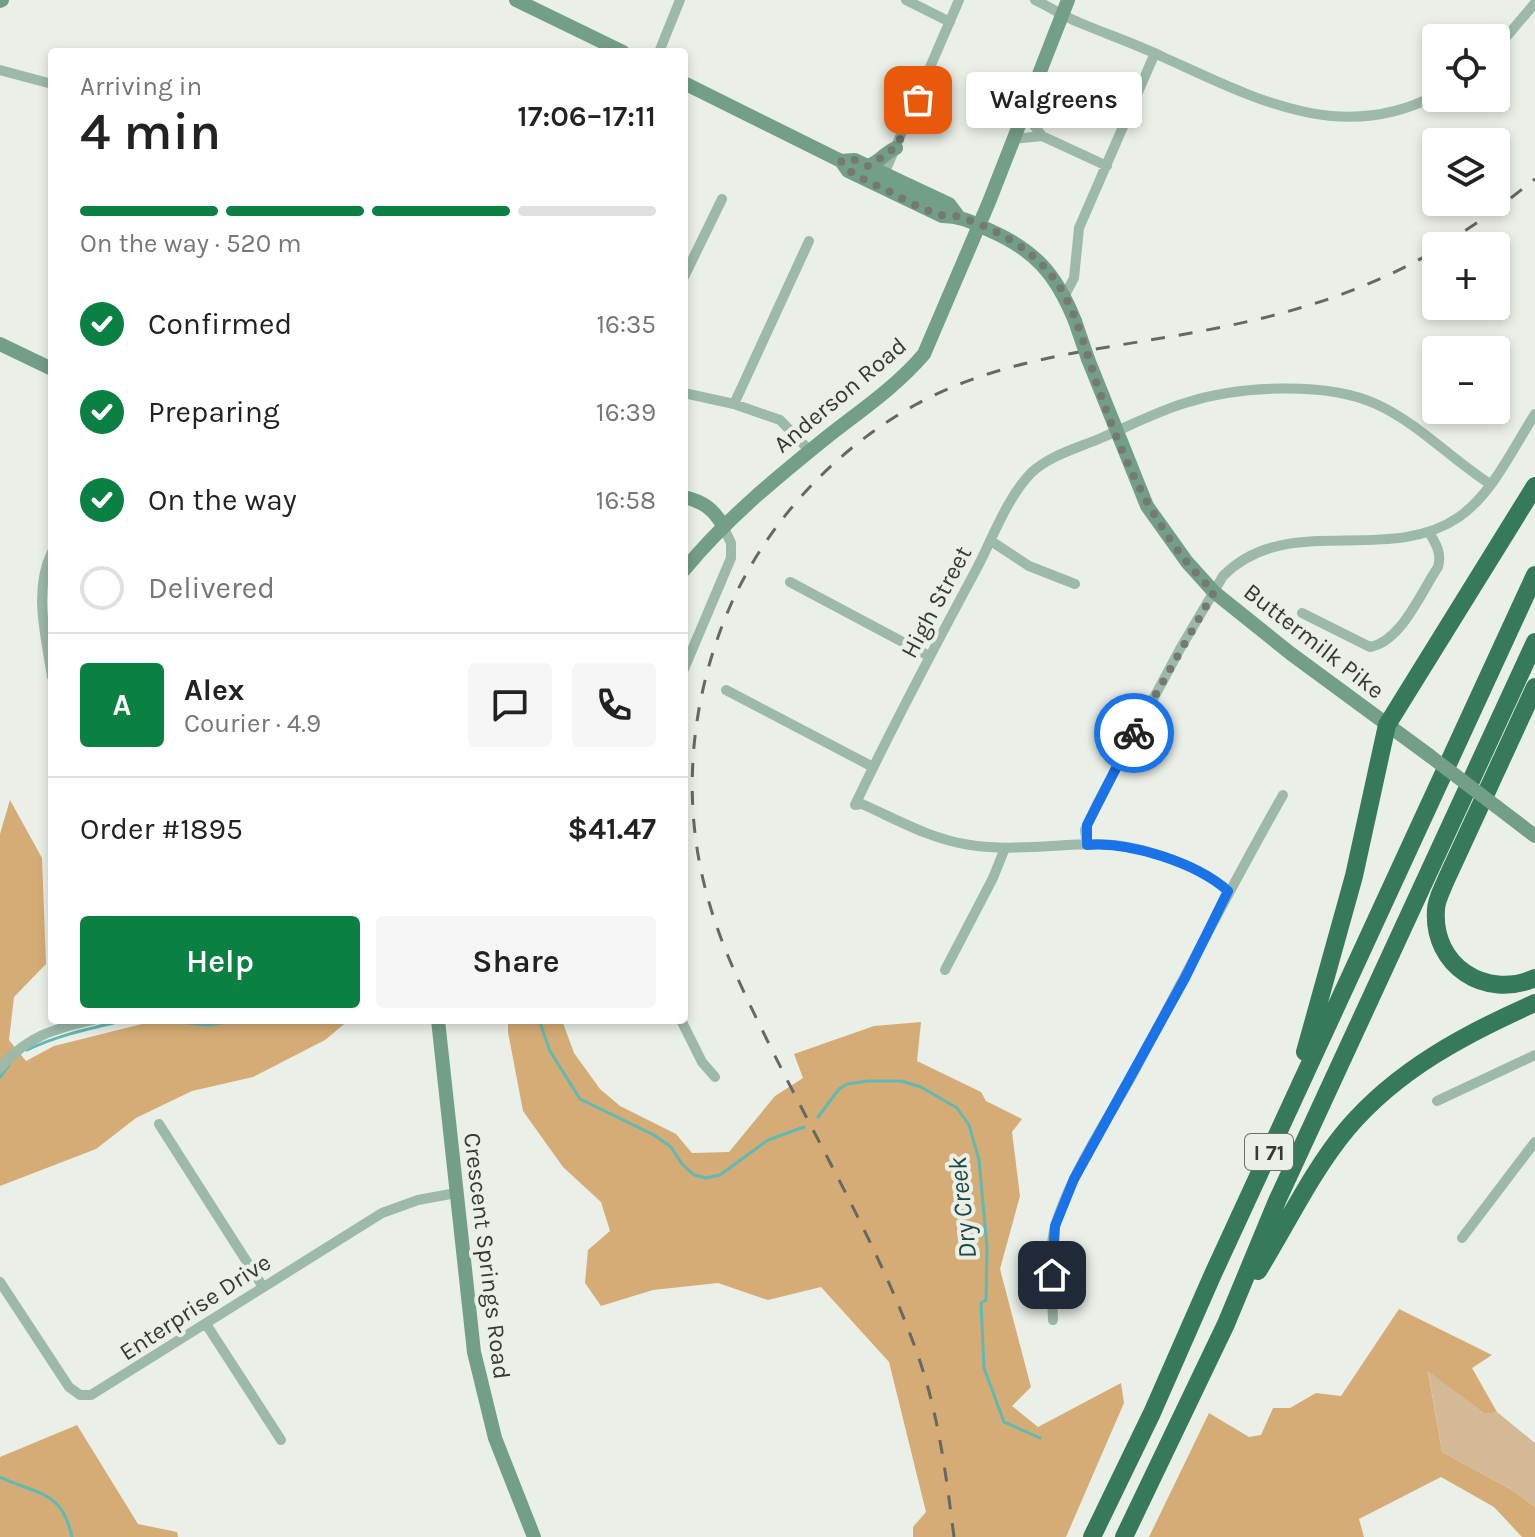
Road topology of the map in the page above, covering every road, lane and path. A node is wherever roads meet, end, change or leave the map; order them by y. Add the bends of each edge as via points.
1 (516, 0) edge
2 (680, 0) edge
3 (906, 0) edge
4 (959, 0) edge
5 (1035, 0) edge
6 (1535, 3) edge
7 (1065, 7) edge
8 (950, 22) junction
9 (1510, 32) edge
10 (615, 48) edge
11 (661, 48) edge
12 (1155, 53) junction
13 (0, 70) edge
14 (48, 83) edge
15 (688, 85) edge
16 (1422, 101) edge
17 (1024, 112) junction
18 (1042, 136) junction
19 (1014, 139) junction
20 (896, 148) junction
21 (841, 161) junction
22 (868, 166) junction
23 (1107, 166) junction
24 (884, 174) junction
25 (722, 199) dead end
26 (958, 216) junction
27 (980, 226) junction
28 (809, 241) dead end
29 (688, 269) edge
30 (1065, 295) junction
31 (0, 344) edge
32 (48, 367) edge
33 (688, 394) edge
34 (734, 404) junction
35 (1535, 414) edge
36 (1116, 432) junction
37 (810, 451) junction
38 (1490, 484) junction
39 (1535, 486) edge
40 (688, 498) edge
41 (723, 526) junction
42 (1429, 532) junction
43 (991, 541) junction
44 (688, 565) edge
45 (1535, 575) edge
46 (47, 580) edge
47 (790, 582) dead end
48 (1075, 584) dead end
49 (1214, 592) junction
50 (1302, 613) dead end
51 (1535, 642) edge
52 (48, 649) edge
53 (929, 656) junction
54 (688, 660) edge
55 (1535, 687) edge
56 (726, 690) dead end
57 (1387, 725) junction
58 (873, 767) junction
59 (1283, 795) dead end
60 (1535, 836) edge
61 (1087, 845) junction
62 (1005, 848) junction
63 (1228, 891) junction
64 (945, 970) dead end
65 (1535, 978) edge
66 (1535, 1003) edge
67 (75, 1024) edge
68 (438, 1024) edge
69 (683, 1024) edge
70 (1535, 1055) edge
71 (0, 1068) edge
72 (715, 1077) dead end
73 (1437, 1101) dead end
74 (1290, 1105) junction
75 (159, 1124) dead end
76 (1535, 1142) edge
77 (456, 1193) junction
78 (1462, 1238) dead end
79 (0, 1282) edge
80 (263, 1287) junction
81 (1053, 1320) dead end
82 (206, 1324) junction
83 (1226, 1324) junction
84 (281, 1440) dead end
85 (534, 1537) edge
86 (1092, 1537) edge
87 (1124, 1537) edge

1 - 10 main road
2 - 11 street
3 - 8 street
4 - 8 street
5 - 7 street
6 - 9 street
7 - 12 street
7 - 17 main road, Anderson Road
8 - 20 street
12 - 16 street via 1256,99 1323,116 1361,118
12 - 23 street
13 - 14 street
15 - 21 main road, Buttermilk Pike
17 - 18 street
17 - 19 main road, Anderson Road
18 - 19 street
18 - 23 street
19 - 27 main road, Anderson Road
20 - 22 main road
20 - 24 street
21 - 22 main road, Buttermilk Pike
21 - 26 main road, Buttermilk Pike via 848,171 942,216
22 - 24 main road, Buttermilk Pike
23 - 30 street via 1079,228 1074,278
24 - 26 main road, Buttermilk Pike via 949,204
25 - 29 street
26 - 27 main road, Buttermilk Pike
27 - 30 main road, Buttermilk Pike via 1025,249
27 - 37 main road, Anderson Road via 924,354
28 - 34 street
30 - 36 main road, Buttermilk Pike, bridge
31 - 32 main road
33 - 34 street
34 - 37 street via 780,420
35 - 38 street
36 - 38 street, High Street via 1202,398 1277,389 1335,393 1370,401 1397,415
36 - 43 street, High Street via 1030,474
36 - 49 main road, Buttermilk Pike via 1147,506
37 - 41 main road, Anderson Road
38 - 42 street via 1460,516
39 - 57 highway
40 - 41 main road via 702,502
41 - 44 main road, Anderson Road
41 - 54 street via 731,558
42 - 49 street via 1401,539 1269,547 1230,569
42 - 50 street via 1441,558 1438,567 1397,632 1381,646 1370,647
43 - 48 street via 1029,566
43 - 53 street, High Street
45 - 74 highway, I 71
46 - 52 street via 43,614
47 - 53 street
49 - 57 main road, Buttermilk Pike
49 - 61 street via 1097,804 1085,830
51 - 83 highway, I 71 via 1277,1201
53 - 58 street, High Street
55 - 65 highway via 1436,912 1441,944 1469,977 1502,986
56 - 58 street
57 - 60 main road, Buttermilk Pike, bridge
57 - 74 highway via 1354,876
58 - 62 street, High Street via 855,805 939,839
59 - 63 street
61 - 62 street
61 - 63 street via 1166,858
62 - 64 street
63 - 81 street via 1060,1212 1051,1258
66 - 83 highway via 1431,1056 1370,1104 1326,1158
67 - 71 street via 27,1041
68 - 77 main road, Crescent Springs Road
69 - 72 street
70 - 73 street
74 - 86 highway, I 71
75 - 80 street
76 - 78 street
77 - 80 street, Enterprise Drive via 382,1213
77 - 85 main road, Crescent Springs Road via 480,1384
79 - 82 street, Enterprise Drive via 64,1380 80,1395 96,1394
80 - 82 street, Enterprise Drive
82 - 84 street
83 - 87 highway, I 71

